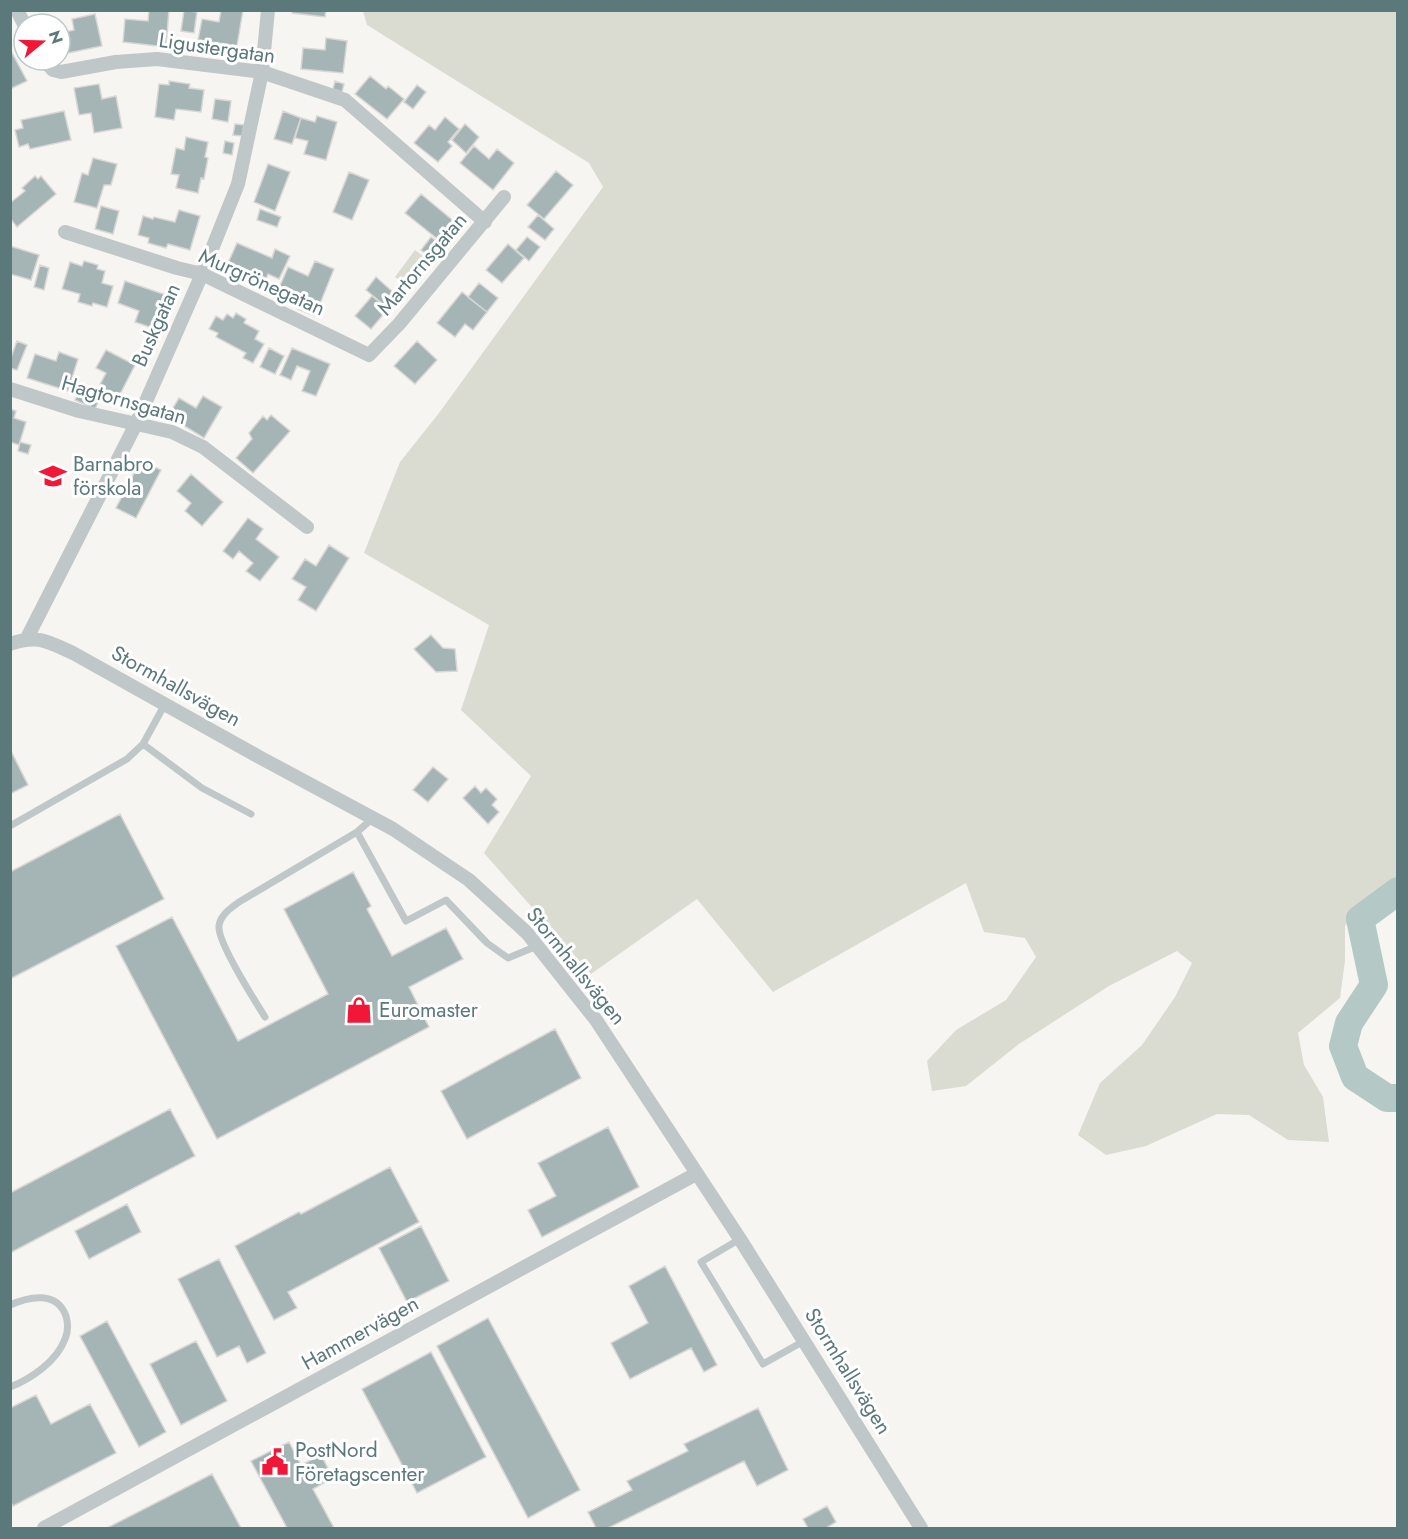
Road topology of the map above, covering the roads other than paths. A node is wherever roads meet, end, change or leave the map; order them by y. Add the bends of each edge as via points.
1 (268, 10) edge
2 (72, 70) edge
3 (262, 72) junction
4 (504, 198) dead end
5 (485, 222) junction
6 (65, 232) dead end
7 (202, 274) junction
8 (369, 355) joint
9 (10, 389) edge
10 (136, 424) junction
11 (307, 527) dead end
12 (27, 638) junction
13 (10, 644) edge
14 (165, 704) junction
15 (142, 744) junction
16 (251, 814) dead end
17 (373, 818) junction
18 (10, 826) edge
19 (357, 832) junction
20 (538, 945) junction
21 (265, 1017) dead end
22 (696, 1174) junction
23 (740, 1239) junction
24 (10, 1305) edge
25 (804, 1341) junction
26 (10, 1387) edge
27 (44, 1528) edge
28 (921, 1528) edge

1 - 3 street, Buskgatan
2 - 3 street, Ligustergatan via 157,59
3 - 5 street, Ligustergatan via 345,100
3 - 7 street, Buskgatan via 238,184
4 - 5 street, Martornsgatan
5 - 8 street, Martornsgatan
6 - 7 street, Murgrönegatan
7 - 8 street, Murgrönegatan
7 - 10 street, Buskgatan
9 - 10 street, Hagtornsgatan
10 - 11 street, Hagtornsgatan via 172,432 203,447
10 - 12 street, Buskgatan
12 - 13 street
12 - 14 street, Stormhallsvägen via 73,653
14 - 15 lane
14 - 17 street, Stormhallsvägen
15 - 16 lane via 202,788
15 - 18 lane via 127,759
17 - 19 lane
17 - 20 street, Stormhallsvägen via 462,875
19 - 20 lane via 406,921 446,900 487,943 508,958
19 - 21 lane via 224,914 219,926 222,941
20 - 22 street, Stormhallsvägen via 596,1020
22 - 23 street, Stormhallsvägen
22 - 27 street, Hammervägen
23 - 25 street, Stormhallsvägen
23 - 25 lane via 701,1262 763,1364
24 - 26 lane via 34,1297 54,1300 64,1311 67,1328 57,1352 41,1369
25 - 28 street, Stormhallsvägen

